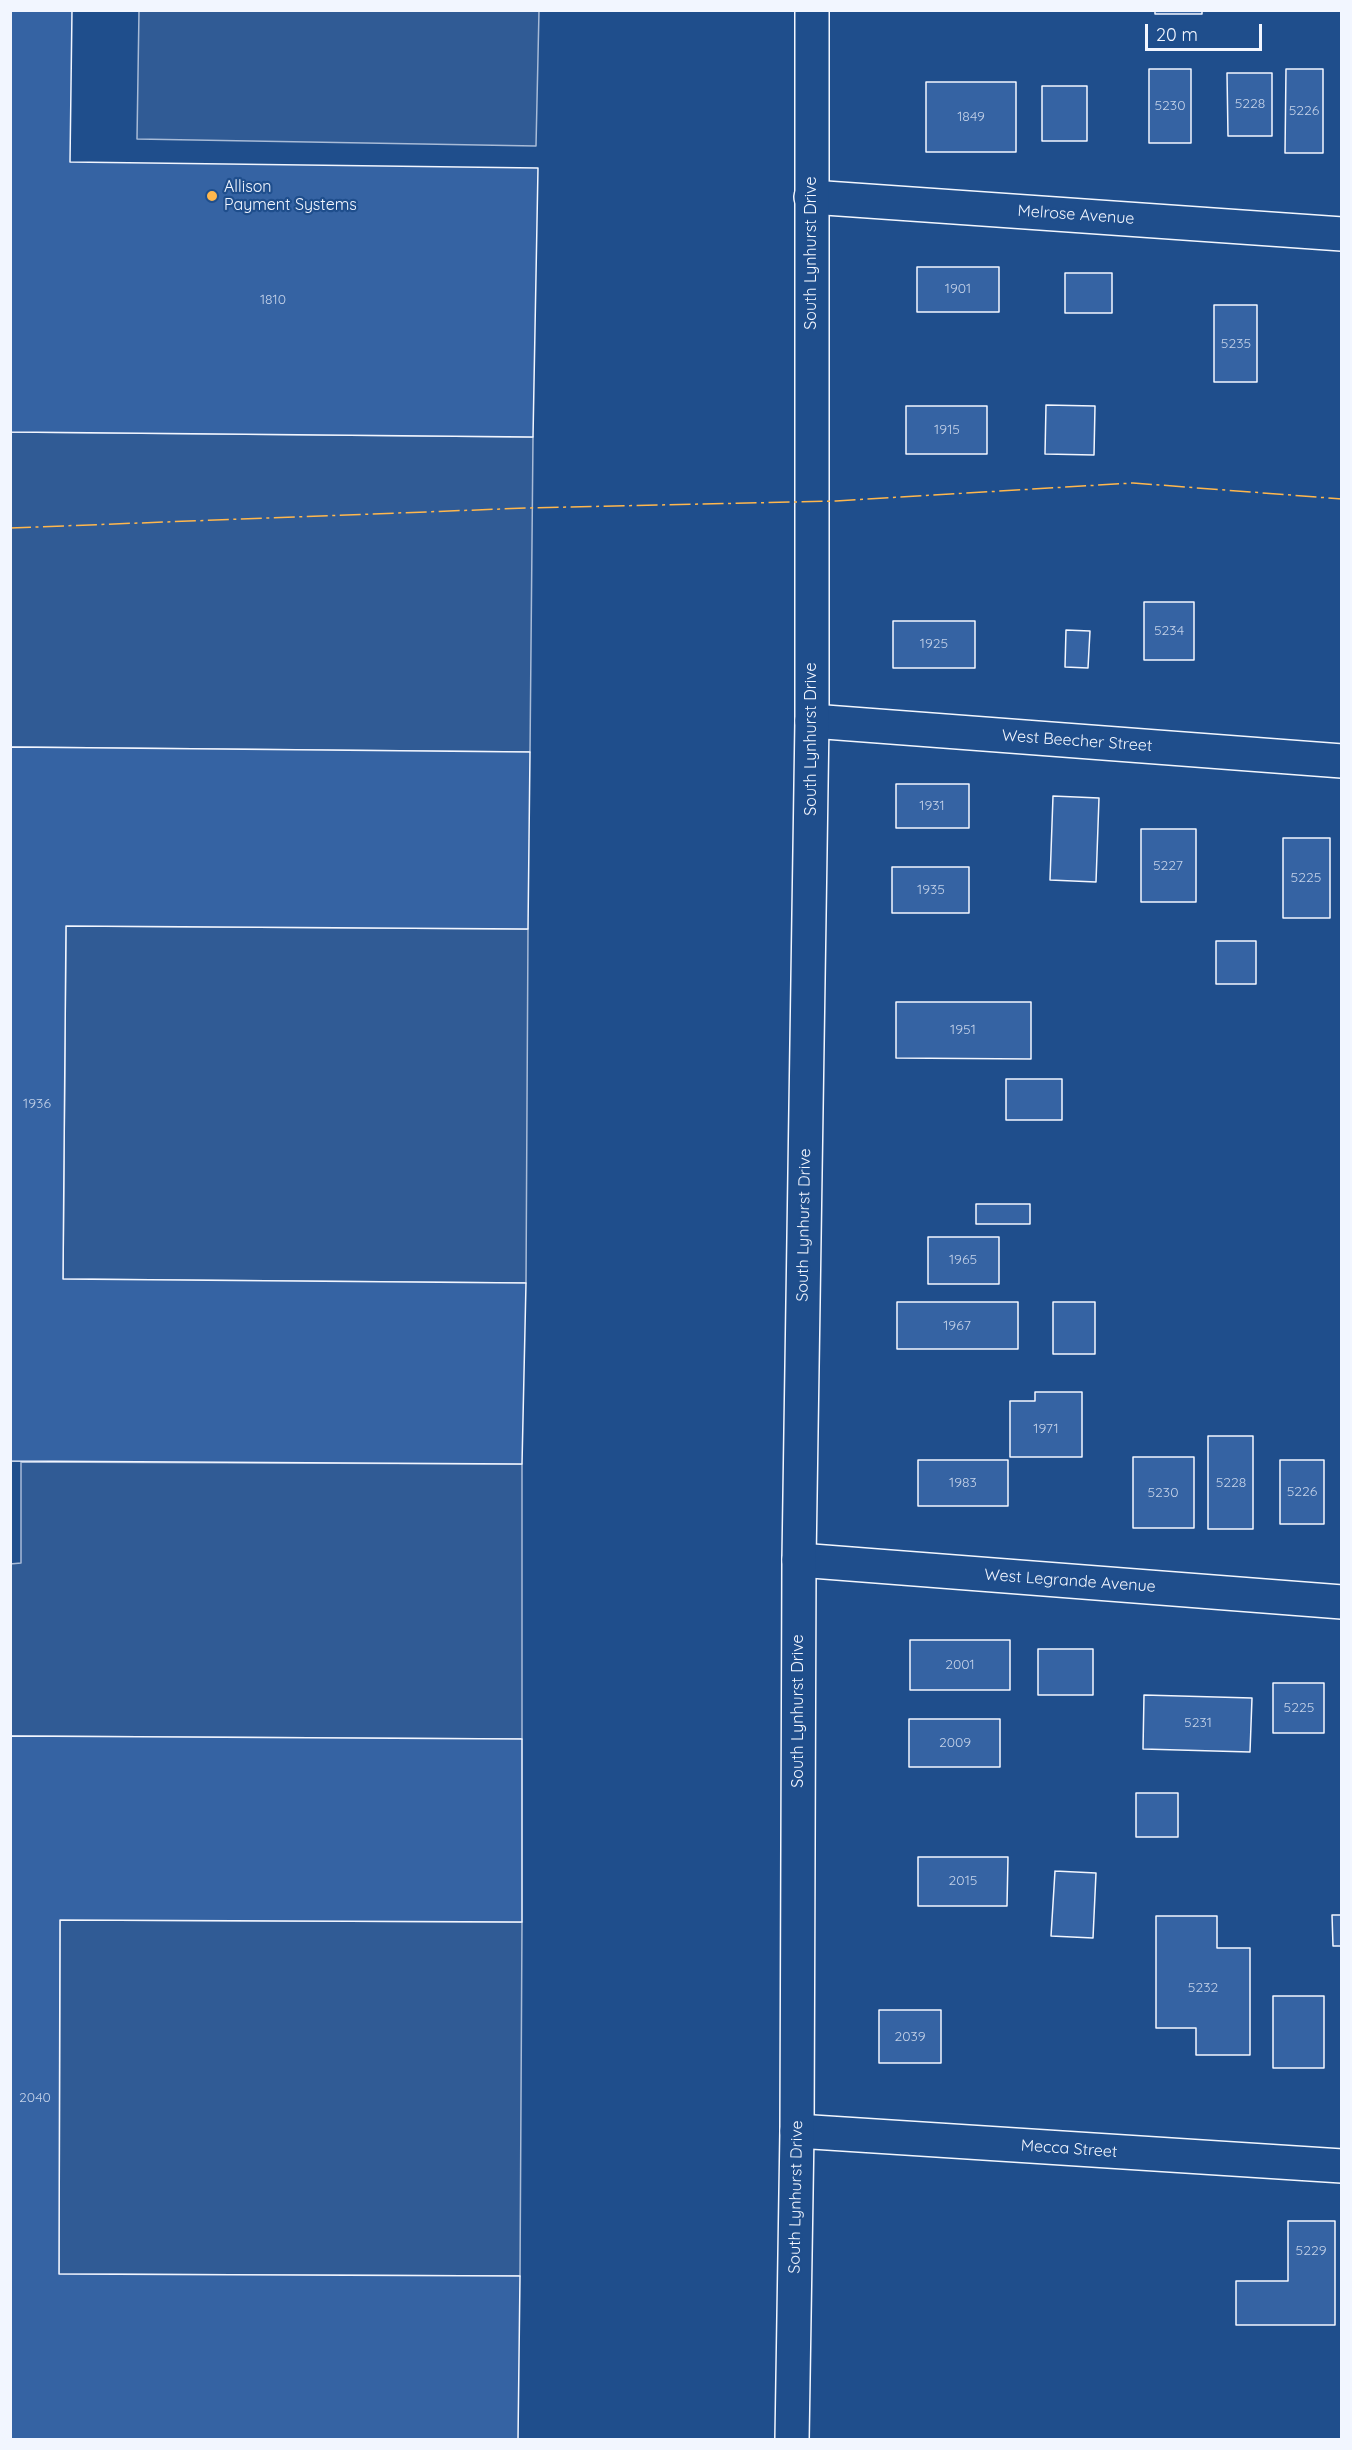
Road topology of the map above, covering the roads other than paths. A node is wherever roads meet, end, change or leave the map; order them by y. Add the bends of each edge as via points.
1 (812, 10) edge
2 (811, 197) junction
3 (1341, 234) edge
4 (812, 721) junction
5 (1341, 761) edge
6 (799, 1560) junction
7 (1341, 1602) edge
8 (797, 2131) junction
9 (1341, 2166) edge
10 (792, 2439) edge

1 - 2 main road, South Lynhurst Drive
2 - 3 main road, Melrose Avenue
2 - 4 main road, South Lynhurst Drive
4 - 5 main road, West Beecher Street
4 - 6 main road, South Lynhurst Drive
6 - 7 main road, West Legrande Avenue
6 - 8 main road, South Lynhurst Drive
8 - 9 main road, Mecca Street
8 - 10 main road, South Lynhurst Drive

